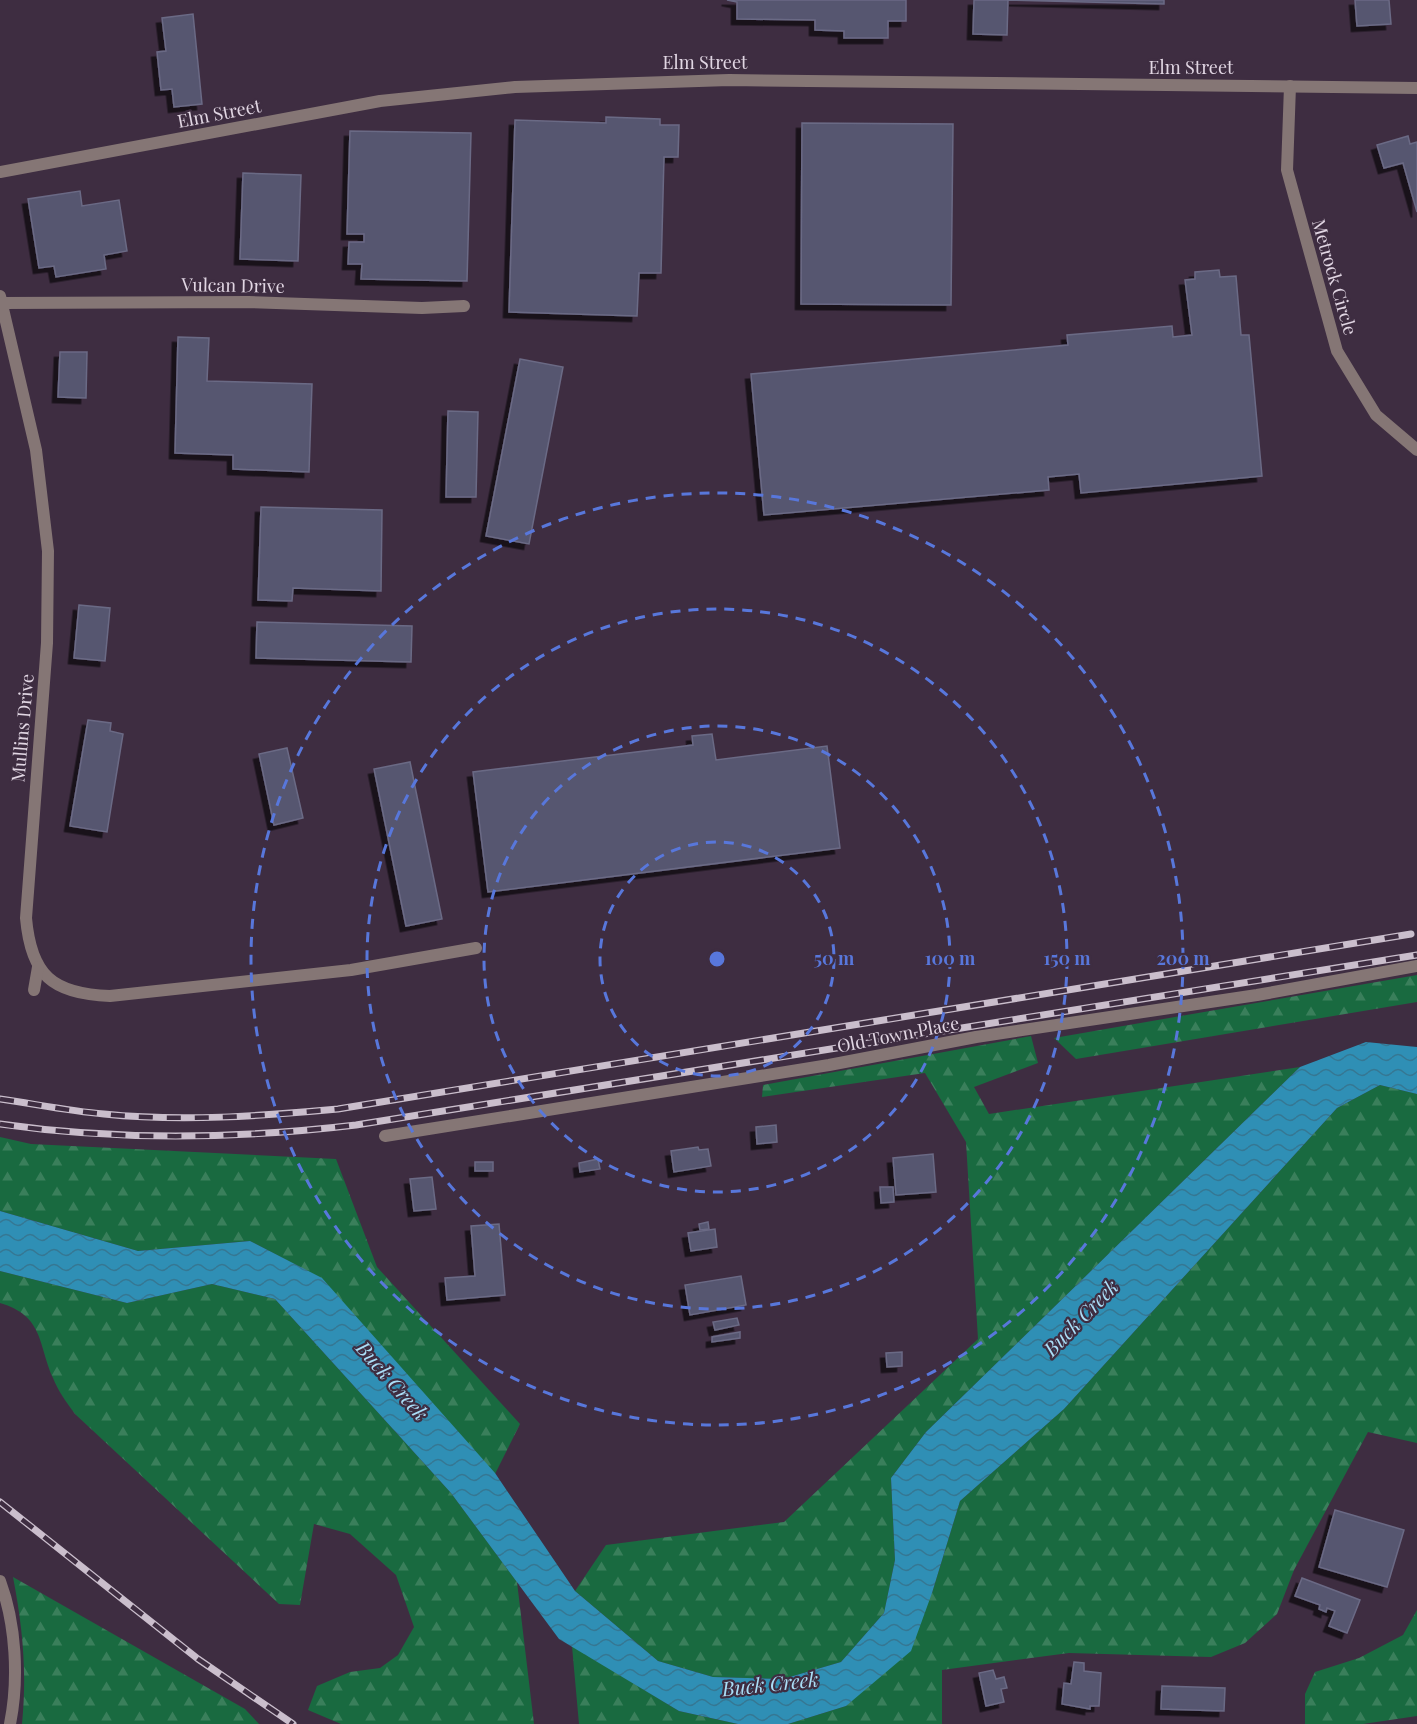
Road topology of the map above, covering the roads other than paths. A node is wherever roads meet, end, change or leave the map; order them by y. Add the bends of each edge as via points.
1 (1290, 86) junction
2 (1417, 88) edge
3 (0, 172) edge
4 (1, 300) edge
5 (464, 306) dead end
6 (1417, 450) edge
7 (476, 948) dead end
8 (1417, 966) edge
9 (38, 967) junction
10 (34, 990) dead end
11 (385, 1136) dead end
12 (0, 1581) edge
13 (10, 1724) edge

1 - 2 street, Elm Street
1 - 3 street, Elm Street via 703,80 515,87 380,101
1 - 6 street, Metrock Circle via 1287,170 1338,351 1376,415
4 - 5 street, Vulcan Drive
4 - 9 street, Mullins Drive via 36,450 48,551 47,643 26,918 32,956
7 - 9 street via 351,970 110,996 75,992
8 - 11 street, Old Town Place
9 - 10 street
12 - 13 street via 14,1652 15,1703

